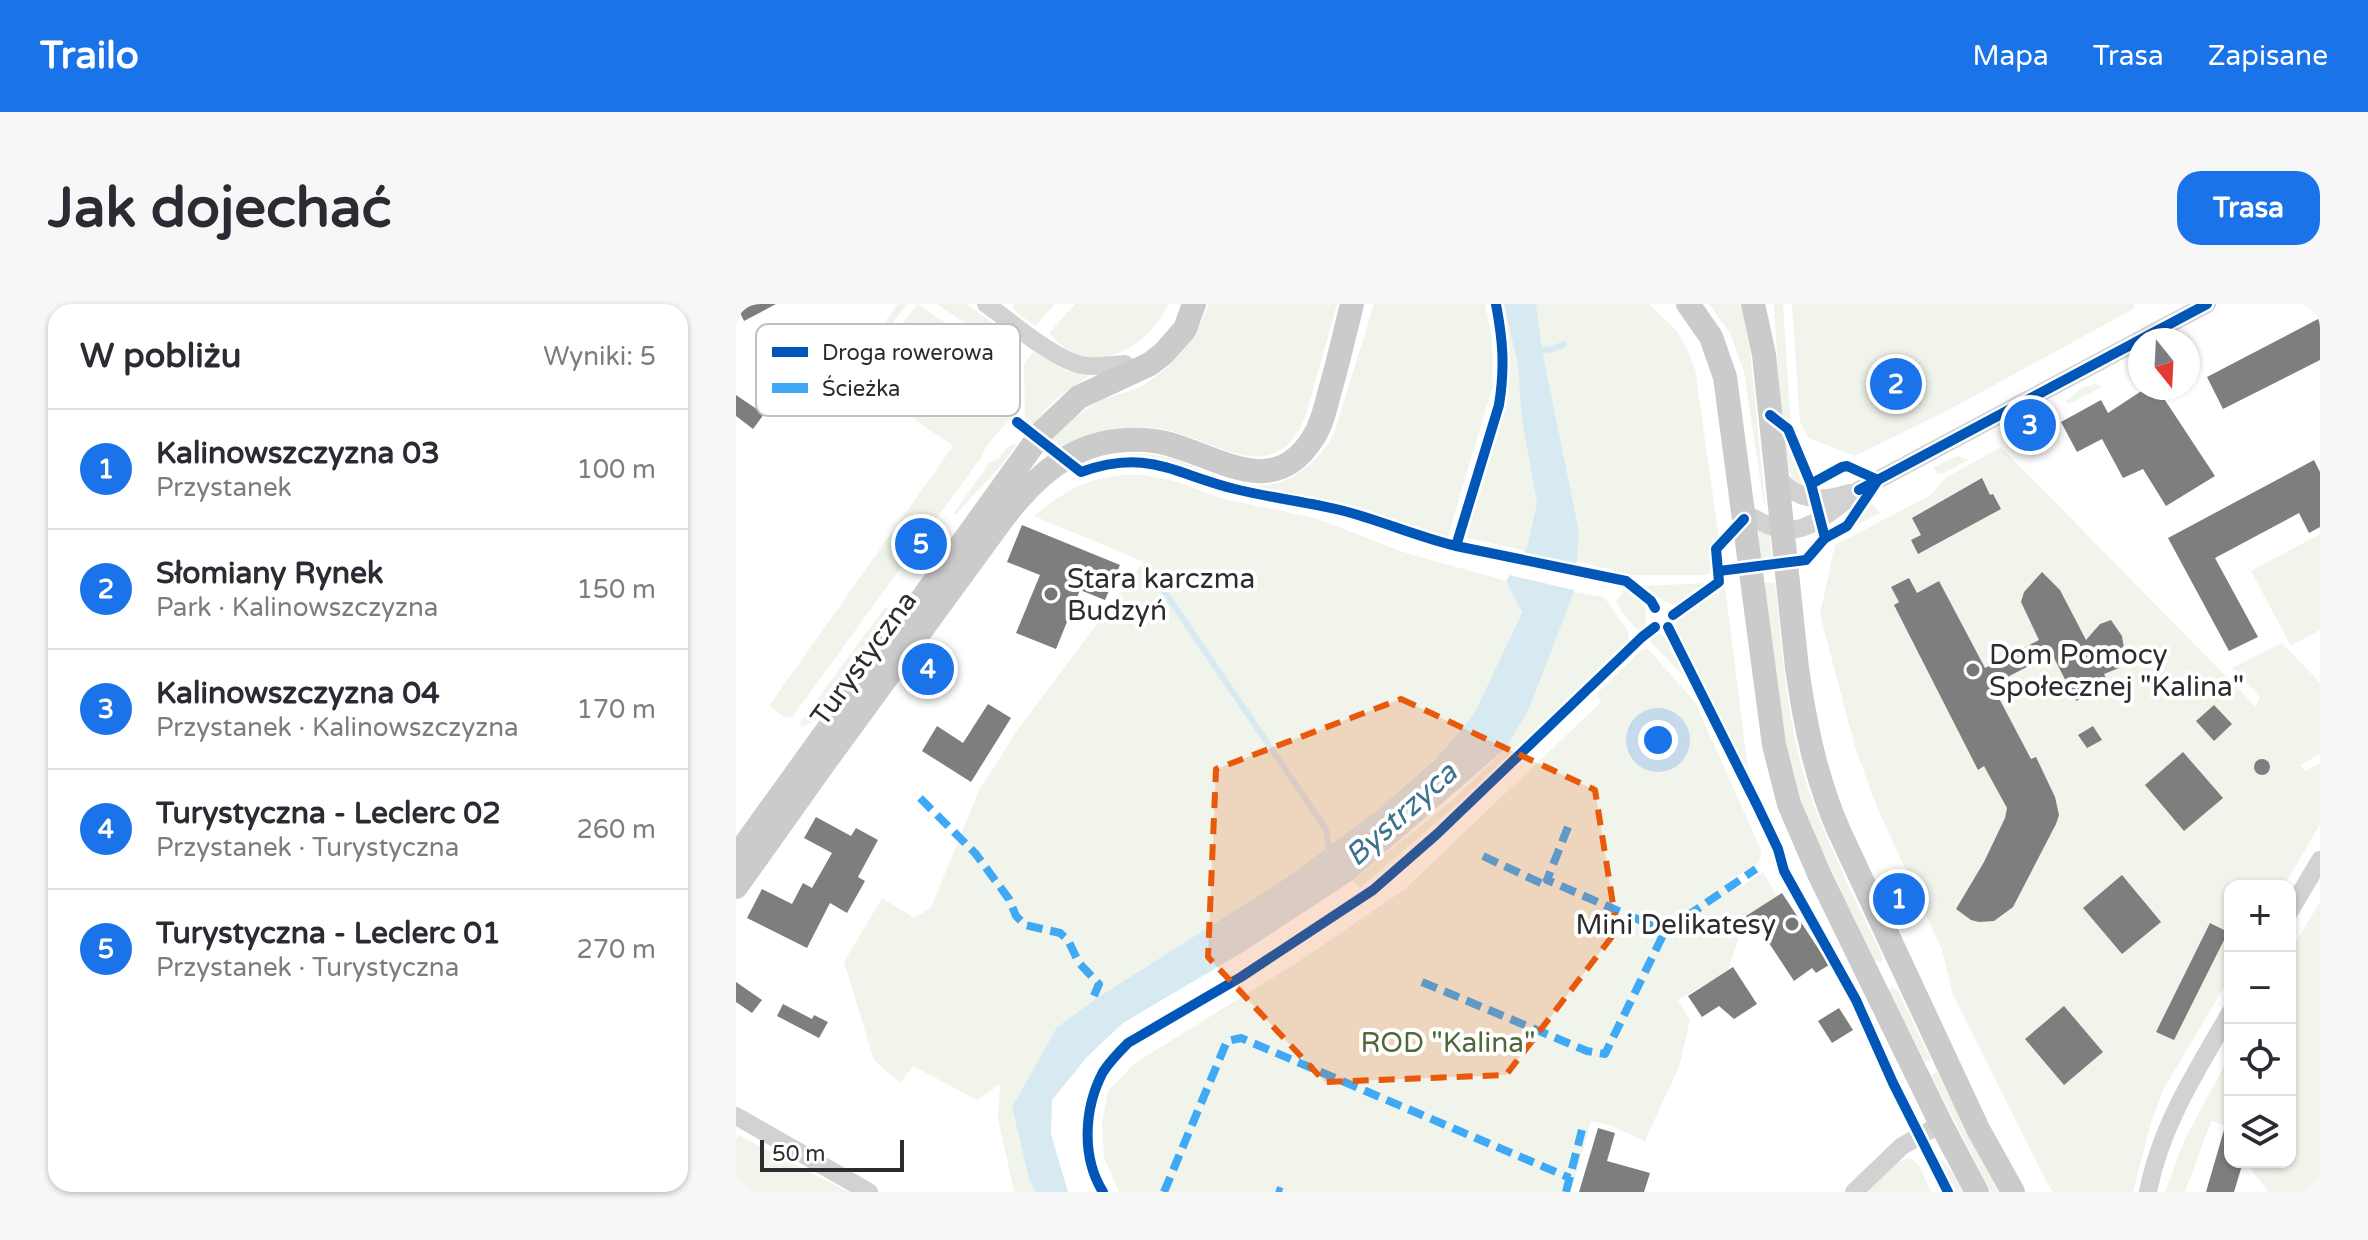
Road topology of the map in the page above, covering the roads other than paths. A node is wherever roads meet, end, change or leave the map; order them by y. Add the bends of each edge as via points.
1 (986, 304) edge
2 (1194, 304) edge
3 (1352, 304) edge
4 (1688, 304) edge
5 (2207, 304) edge
6 (1758, 310) edge
7 (1015, 324) edge
8 (1020, 328) edge
9 (1134, 373) junction
10 (1776, 475) junction
11 (1859, 490) junction
12 (1743, 513) junction
13 (1782, 530) junction
14 (736, 857) edge
15 (2320, 860) edge
16 (736, 887) edge
17 (2296, 901) edge
18 (1903, 968) junction
19 (1871, 983) junction
20 (2224, 1023) edge
21 (736, 1116) edge
22 (1941, 1124) junction
23 (869, 1192) edge
24 (1854, 1192) edge
25 (1977, 1192) edge
26 (2013, 1192) edge
27 (2148, 1192) edge

1 - 7 street
2 - 9 main road, Turystyczna via 1176,340
3 - 16 main road, Turystyczna via 1319,428 1286,465 1246,471 1171,445 1119,441 1069,456 1030,484
4 - 12 main road via 1711,337 1723,367
5 - 11 street
6 - 10 main road
8 - 9 street via 1080,365 1125,364
9 - 14 main road, Turystyczna via 1079,397 1043,431
10 - 11 street via 1800,496 1833,498
10 - 13 main road
11 - 13 street via 1812,522
12 - 13 street
12 - 19 main road via 1767,706 1785,791
13 - 18 main road via 1815,766 1833,819
15 - 17 street
18 - 19 main road
18 - 26 main road
19 - 22 main road
20 - 27 street via 2165,1134
21 - 23 street
22 - 24 street via 1902,1146
22 - 25 main road

